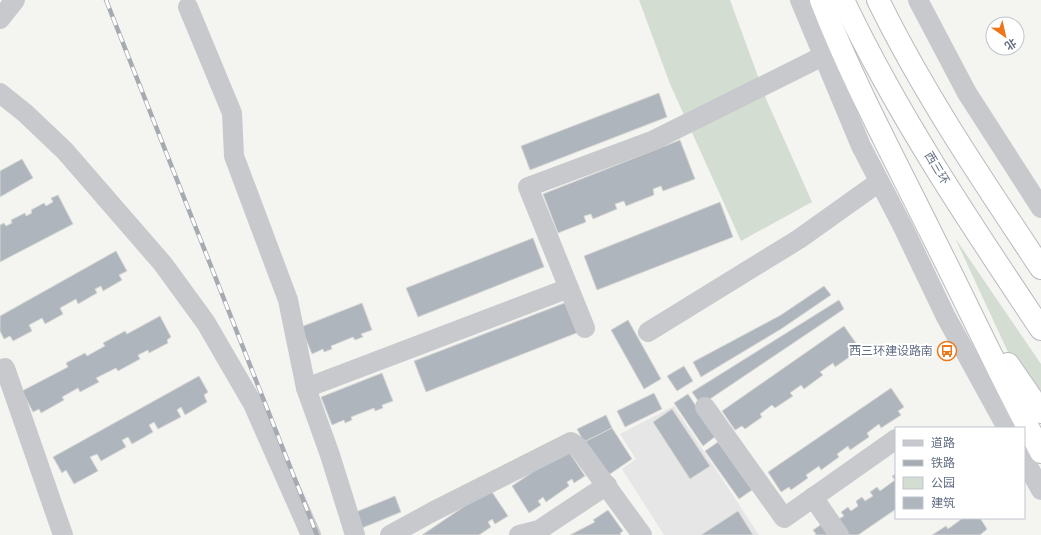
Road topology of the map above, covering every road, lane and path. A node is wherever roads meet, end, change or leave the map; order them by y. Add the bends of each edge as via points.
1 (14, 0) edge
2 (800, 0) edge
3 (821, 0) edge
4 (843, 0) edge
5 (878, 0) edge
6 (918, 0) edge
7 (188, 7) dead end
8 (0, 19) edge
9 (823, 56) junction
10 (0, 93) edge
11 (879, 182) junction
12 (1041, 208) edge
13 (932, 234) junction
14 (1022, 240) junction
15 (1041, 262) edge
16 (1041, 268) edge
17 (569, 288) junction
18 (585, 328) dead end
19 (1041, 329) edge
20 (648, 332) dead end
21 (5, 368) dead end
22 (306, 388) junction
23 (706, 407) dead end
24 (1041, 412) edge
25 (1006, 427) edge
26 (895, 440) edge
27 (1041, 452) edge
28 (1025, 461) edge
29 (607, 485) junction
30 (1041, 490) edge
31 (813, 497) junction
32 (64, 535) edge
33 (311, 535) edge
34 (355, 535) edge
35 (390, 535) edge
36 (519, 535) edge
37 (642, 535) edge
38 (839, 535) edge

1 - 8 street
2 - 9 street
3 - 13 highway via 873,119
4 - 19 highway, 西三环 via 879,69 962,211
5 - 14 highway via 906,54
6 - 12 street via 967,93
7 - 22 street via 232,113 234,156 288,300
9 - 11 street
9 - 17 street via 654,140 528,187
10 - 33 street via 65,150 162,264 206,323 253,404
11 - 20 street via 799,239
11 - 25 street via 946,316
13 - 24 highway via 1017,379
13 - 27 highway via 1006,389
14 - 15 highway
14 - 16 highway
17 - 18 street
17 - 22 street
21 - 32 street
22 - 34 street
23 - 31 street via 784,518
26 - 31 street
28 - 30 street
29 - 35 street via 578,447 571,442 434,510
29 - 36 street via 538,530
29 - 37 street
31 - 38 street

